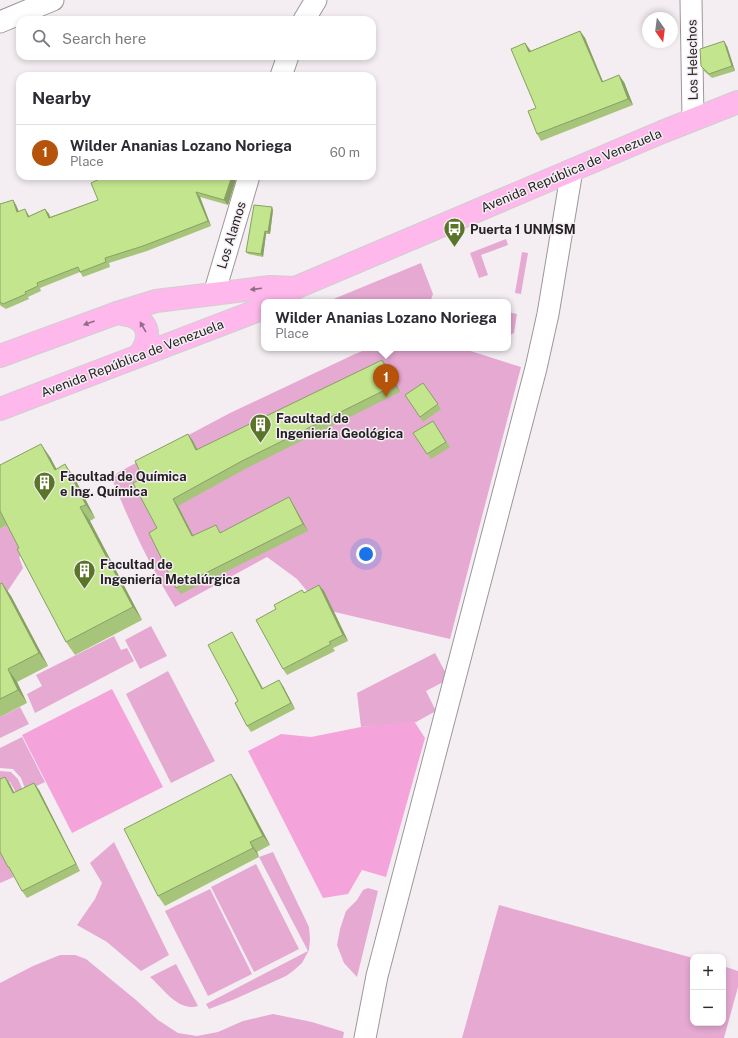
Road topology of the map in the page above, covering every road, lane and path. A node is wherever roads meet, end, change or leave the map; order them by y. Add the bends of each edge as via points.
1 (53, 0) edge
2 (316, 0) edge
3 (691, 0) edge
4 (306, 16) edge
5 (0, 22) edge
6 (287, 60) edge
7 (283, 72) edge
8 (738, 102) edge
9 (693, 119) junction
10 (572, 170) junction
11 (248, 180) edge
12 (295, 288) junction
13 (214, 294) junction
14 (282, 299) edge
15 (261, 309) edge
16 (117, 313) junction
17 (1, 353) edge
18 (139, 355) junction
19 (0, 409) edge
20 (365, 1038) edge

1 - 5 street
2 - 4 street
3 - 9 street, Los Helechos
6 - 7 street
8 - 9 main road, Avenida República de Venezuela
9 - 10 main road, Avenida República de Venezuela
10 - 12 main road, Avenida República de Venezuela
10 - 20 street via 548,314 536,368 377,976
11 - 13 street, Los Alamos
12 -> 13 main road, Avenida República de Venezuela via 270,287
12 - 14 main road, Avenida República de Venezuela
13 - 16 main road, Avenida República de Venezuela via 156,300
15 - 18 main road, Avenida República de Venezuela
16 -> 17 main road, Avenida República de Venezuela
18 -> 16 main road via 146,347 148,337 145,327 138,319
18 - 19 main road, Avenida República de Venezuela

